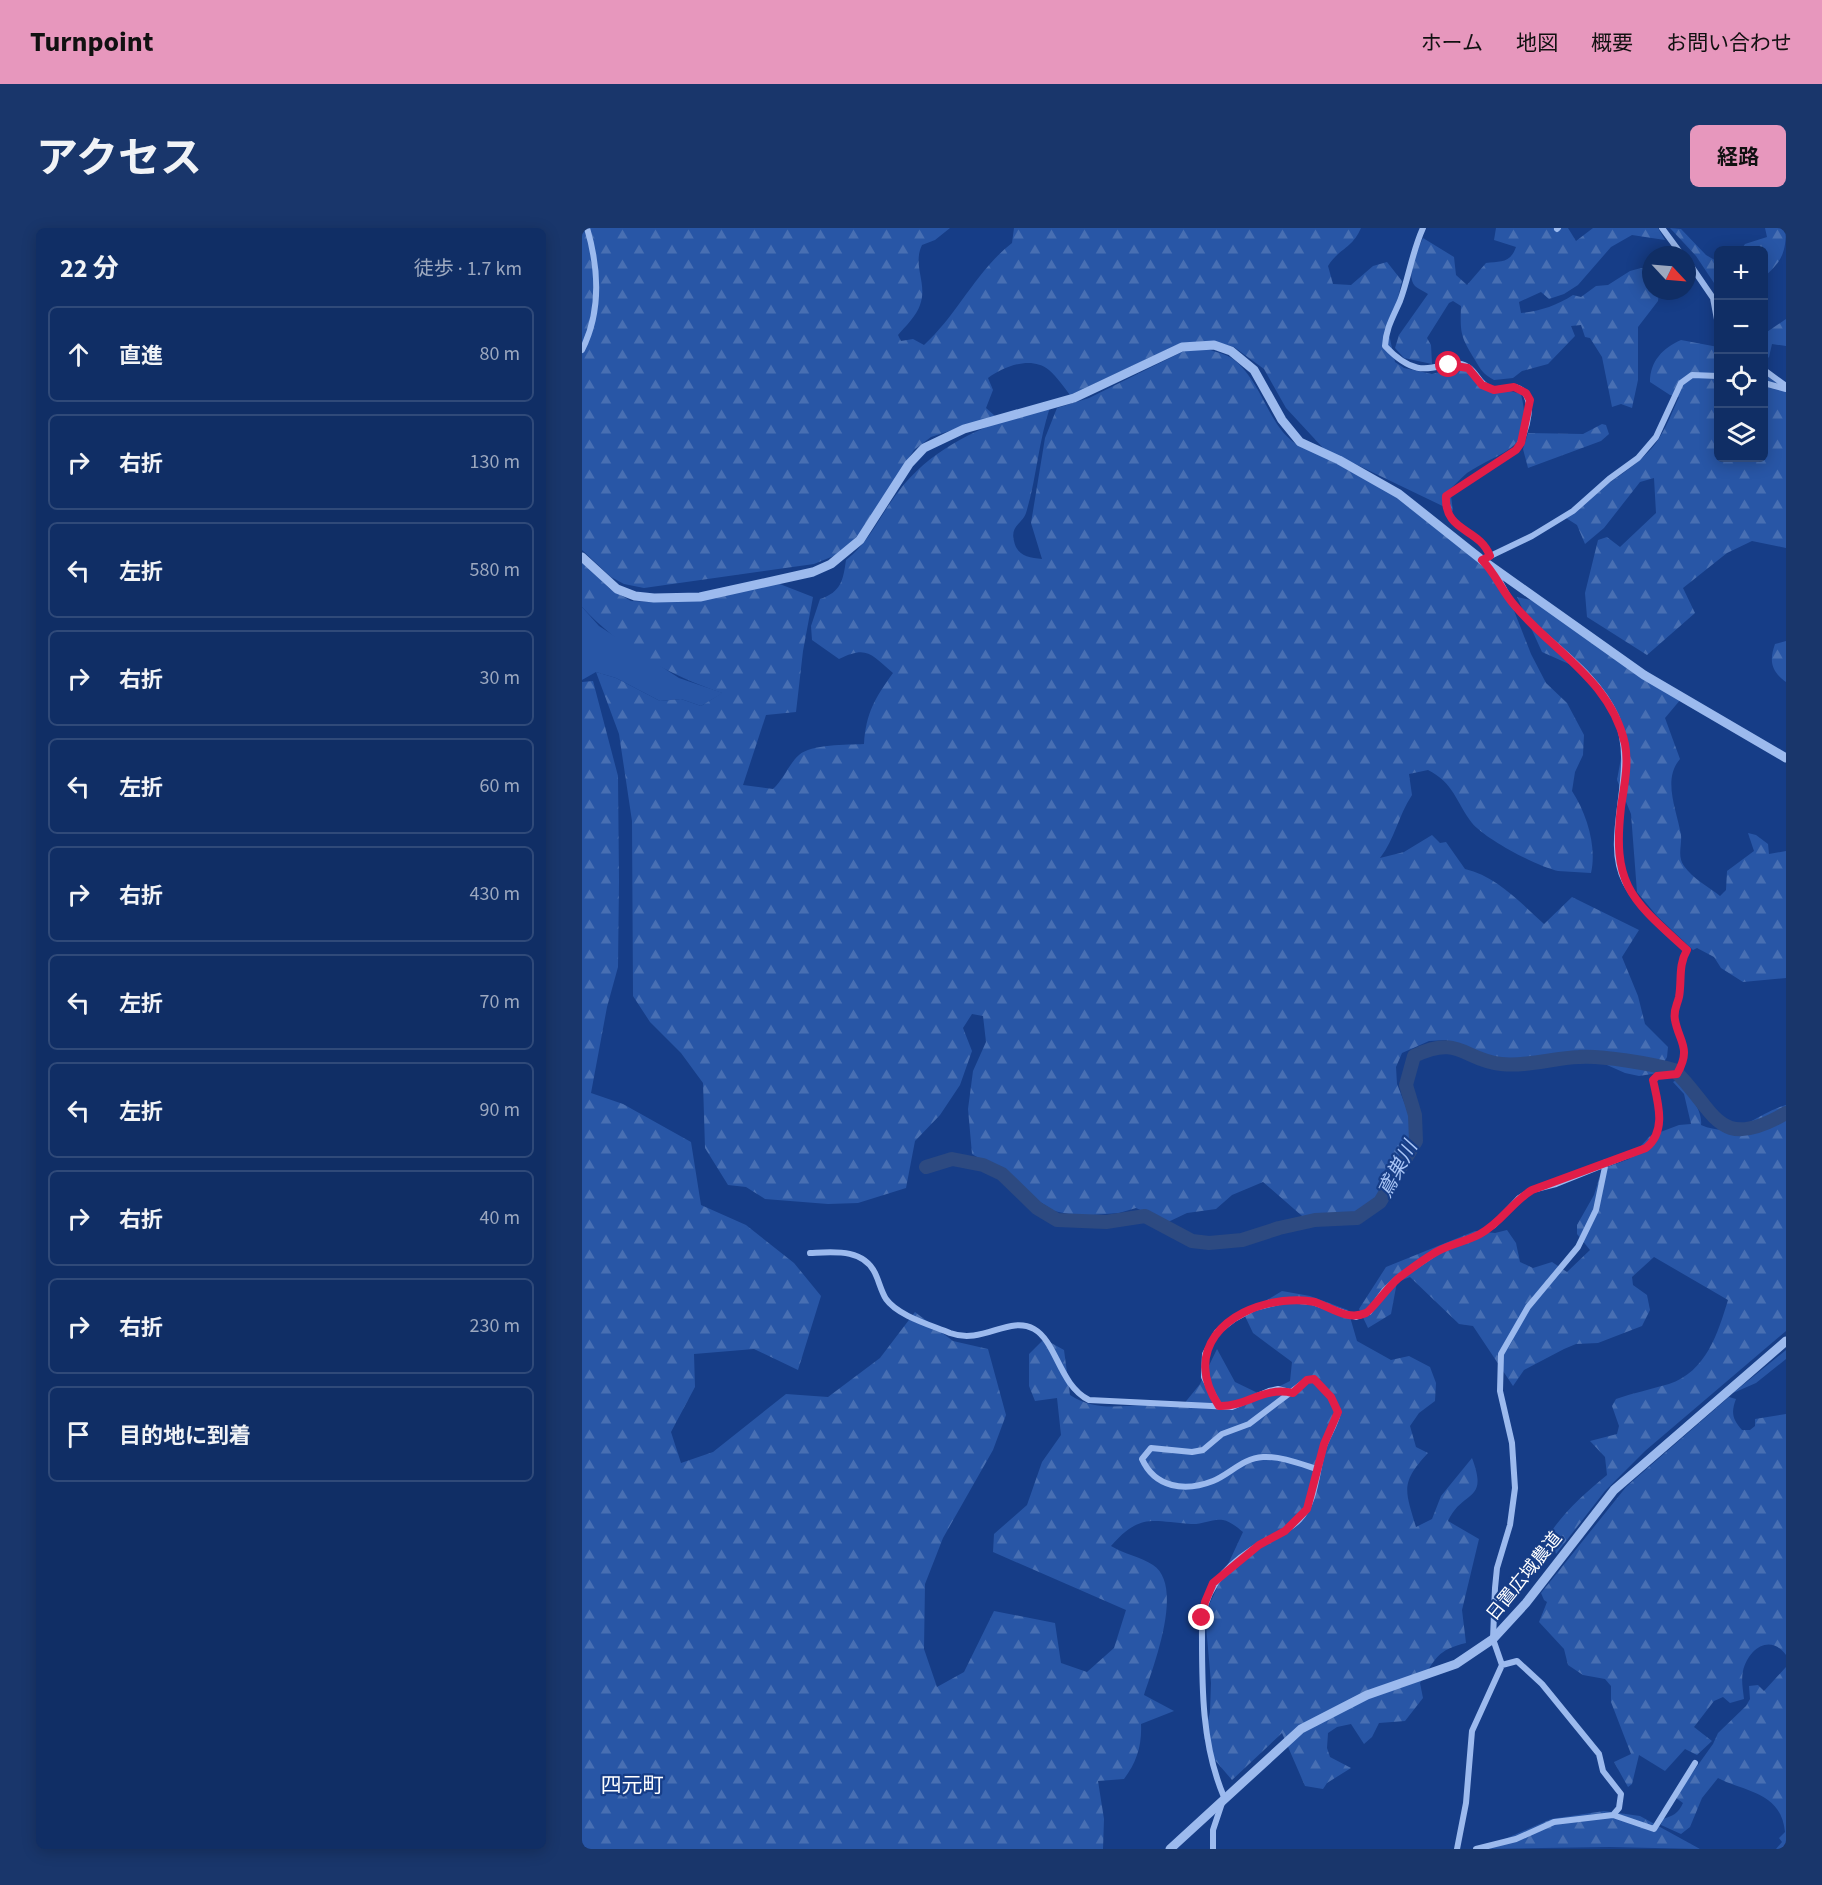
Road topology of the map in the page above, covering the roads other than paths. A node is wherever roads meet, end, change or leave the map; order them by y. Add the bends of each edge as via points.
1 (588, 228) edge
2 (1423, 228) edge
3 (1662, 228) edge
4 (1675, 246) edge
5 (1696, 273) edge
6 (1714, 302) edge
7 (582, 350) edge
8 (1768, 373) edge
9 (1714, 376) edge
10 (1768, 384) edge
11 (1786, 387) edge
12 (582, 557) edge
13 (1486, 558) junction
14 (1786, 758) edge
15 (1606, 1162) junction
16 (810, 1253) dead end
17 (1786, 1341) edge
18 (1293, 1393) junction
19 (1219, 1406) junction
20 (1317, 1469) junction
21 (1493, 1639) junction
22 (1502, 1665) junction
23 (1695, 1763) dead end
24 (1224, 1797) junction
25 (1613, 1815) junction
26 (1170, 1849) edge
27 (1213, 1849) edge
28 (1457, 1849) edge
29 (1476, 1849) edge

1 - 7 street via 596,280 593,327
2 - 13 street via 1400,301 1386,329 1385,346 1411,367 1468,368 1482,385 1494,390 1514,387 1530,400 1516,450 1446,496 1445,510 1458,527 1486,546
3 - 4 street
5 - 6 street
8 - 11 street
9 - 13 street via 1692,375 1681,383 1656,437 1638,458 1573,511
10 - 11 street
12 - 13 street via 617,589 654,598 700,597 813,572 831,564 860,540 924,448 964,429 1074,398 1182,347 1214,345 1231,351 1254,370 1282,420 1300,442 1399,494
13 - 14 street via 1644,675
13 - 15 street via 1517,609 1594,683 1616,716 1626,760 1618,832 1619,864 1635,899 1687,950 1674,1009 1684,1042 1682,1066 1677,1074 1653,1080 1658,1132 1646,1148
15 - 19 street via 1519,1198 1494,1225 1438,1251 1398,1278 1369,1312 1356,1317 1312,1302 1287,1300 1254,1308 1234,1319 1217,1332 1205,1354 1204,1377
15 - 21 street via 1596,1210 1578,1247 1528,1307 1502,1354 1500,1392 1512,1443 1515,1488 1510,1526 1497,1568
16 - 19 street via 848,1252 866,1261 886,1299 896,1308 954,1334 973,1337 1019,1324 1036,1330 1068,1381 1089,1400
17 - 21 street, 日置広域農道 via 1614,1490
18 - 19 street via 1278,1389 1232,1407
18 - 20 street via 1307,1380 1314,1379 1331,1397 1338,1412
18 - 20 street via 1249,1424 1222,1434 1203,1450 1151,1448 1142,1459 1161,1482 1179,1487 1214,1481 1245,1461 1262,1457
20 - 24 street via 1313,1494 1299,1520 1226,1570 1213,1583 1205,1602 1204,1723
21 - 22 street
21 - 24 street, 日置広域農道 via 1455,1664 1367,1695 1321,1717 1290,1737
22 - 25 street via 1517,1661 1599,1754 1603,1771 1621,1794 1619,1808
22 - 28 street via 1472,1731 1466,1803
23 - 25 street via 1654,1829
24 - 26 street, 日置広域農道
24 - 27 street via 1213,1830
25 - 29 street via 1554,1822 1516,1839

